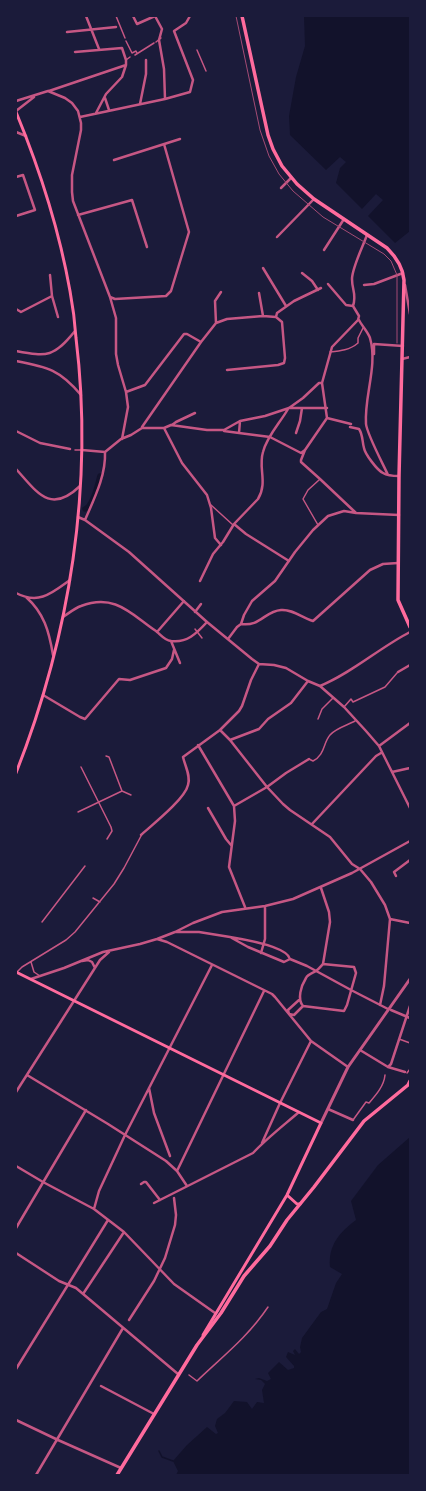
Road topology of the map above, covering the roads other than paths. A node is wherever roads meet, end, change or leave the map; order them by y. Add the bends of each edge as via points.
1 (86, 16) edge
2 (116, 16) edge
3 (133, 16) edge
4 (155, 16) edge
5 (190, 16) edge
6 (242, 16) edge
7 (116, 27) dead end
8 (92, 30) junction
9 (67, 32) dead end
10 (174, 32) junction
11 (170, 33) dead end
12 (125, 38) dead end
13 (126, 41) dead end
14 (157, 41) junction
15 (99, 49) junction
16 (197, 50) dead end
17 (75, 52) dead end
18 (130, 57) dead end
19 (126, 60) junction
20 (146, 60) dead end
21 (126, 65) junction
22 (206, 71) dead end
23 (48, 91) junction
24 (34, 96) junction
25 (104, 98) junction
26 (165, 100) junction
27 (16, 101) edge
28 (140, 104) junction
29 (109, 110) junction
30 (16, 111) edge
31 (96, 113) junction
32 (80, 117) junction
33 (16, 132) edge
34 (26, 136) junction
35 (180, 139) dead end
36 (164, 144) junction
37 (114, 160) dead end
38 (16, 177) edge
39 (292, 178) junction
40 (281, 188) dead end
41 (314, 199) junction
42 (78, 214) junction
43 (16, 216) edge
44 (344, 219) junction
45 (367, 235) junction
46 (277, 237) dead end
47 (147, 247) dead end
48 (324, 250) dead end
49 (263, 268) dead end
50 (302, 273) dead end
51 (403, 273) junction
52 (50, 275) dead end
53 (404, 280) junction
54 (328, 284) dead end
55 (364, 286) dead end
56 (321, 288) dead end
57 (318, 290) junction
58 (221, 292) dead end
59 (259, 293) dead end
60 (52, 296) junction
61 (110, 297) junction
62 (286, 306) junction
63 (353, 306) junction
64 (16, 309) edge
65 (410, 314) edge
66 (263, 316) junction
67 (58, 317) dead end
68 (276, 317) junction
69 (358, 320) junction
70 (216, 323) junction
71 (363, 328) junction
72 (76, 330) junction
73 (201, 342) junction
74 (403, 346) junction
75 (16, 352) edge
76 (330, 352) junction
77 (373, 354) junction
78 (410, 357) edge
79 (402, 359) junction
80 (16, 361) edge
81 (227, 370) dead end
82 (322, 383) junction
83 (126, 392) junction
84 (82, 396) junction
85 (289, 408) junction
86 (302, 408) junction
87 (327, 408) junction
88 (195, 413) dead end
89 (327, 418) junction
90 (240, 421) junction
91 (171, 425) junction
92 (142, 428) junction
93 (164, 428) junction
94 (224, 430) junction
95 (16, 431) edge
96 (239, 433) junction
97 (296, 433) dead end
98 (270, 437) junction
99 (122, 439) junction
100 (70, 449) dead end
101 (75, 450) dead end
102 (82, 450) junction
103 (305, 450) junction
104 (105, 452) junction
105 (16, 469) edge
106 (388, 475) junction
107 (399, 476) junction
108 (320, 479) junction
109 (80, 486) junction
110 (210, 503) junction
111 (356, 514) junction
112 (399, 515) junction
113 (78, 517) junction
114 (85, 520) junction
115 (233, 525) junction
116 (318, 525) junction
117 (221, 545) junction
118 (289, 561) junction
119 (398, 563) junction
120 (70, 579) junction
121 (200, 581) dead end
122 (16, 593) edge
123 (26, 597) junction
124 (184, 601) junction
125 (201, 604) dead end
126 (196, 612) junction
127 (63, 617) junction
128 (207, 622) junction
129 (241, 624) junction
130 (410, 628) edge
131 (195, 630) dead end
132 (157, 632) junction
133 (198, 632) junction
134 (410, 632) edge
135 (202, 638) dead end
136 (228, 639) junction
137 (171, 641) junction
138 (174, 650) junction
139 (53, 655) junction
140 (180, 663) dead end
141 (259, 664) junction
142 (410, 665) edge
143 (398, 672) joint
144 (308, 681) junction
145 (320, 686) junction
146 (43, 695) junction
147 (333, 698) junction
148 (344, 707) junction
149 (318, 719) dead end
150 (355, 721) junction
151 (410, 723) edge
152 (220, 730) junction
153 (230, 740) junction
154 (198, 745) junction
155 (379, 746) junction
156 (382, 753) junction
157 (106, 756) dead end
158 (309, 759) joint
159 (81, 767) dead end
160 (410, 768) edge
161 (392, 772) junction
162 (16, 773) edge
163 (267, 787) junction
164 (122, 790) junction
165 (132, 795) dead end
166 (98, 802) junction
167 (234, 806) junction
168 (208, 808) dead end
169 (410, 808) edge
170 (78, 812) dead end
171 (312, 824) junction
172 (141, 835) joint
173 (106, 839) dead end
174 (410, 841) edge
175 (231, 845) junction
176 (410, 860) edge
177 (85, 866) dead end
178 (360, 869) junction
179 (396, 876) dead end
180 (321, 888) junction
181 (94, 898) dead end
182 (100, 902) junction
183 (265, 906) junction
184 (245, 908) junction
185 (390, 919) junction
186 (42, 922) dead end
187 (410, 923) edge
188 (175, 932) junction
189 (230, 937) junction
190 (157, 939) junction
191 (263, 944) junction
192 (110, 952) junction
193 (261, 953) junction
194 (290, 959) junction
195 (31, 962) junction
196 (80, 962) junction
197 (323, 964) junction
198 (212, 965) junction
199 (95, 970) junction
200 (316, 971) junction
201 (17, 972) edge
202 (40, 976) junction
203 (31, 979) junction
204 (410, 979) edge
205 (351, 990) junction
206 (264, 991) junction
207 (75, 1000) junction
208 (299, 1000) junction
209 (380, 1005) junction
210 (303, 1006) junction
211 (410, 1006) edge
212 (390, 1010) junction
213 (289, 1014) junction
214 (406, 1017) junction
215 (410, 1018) edge
216 (399, 1039) junction
217 (311, 1041) junction
218 (410, 1044) edge
219 (170, 1048) junction
220 (360, 1050) junction
221 (348, 1067) junction
222 (388, 1067) junction
223 (410, 1069) edge
224 (406, 1073) joint
225 (224, 1074) junction
226 (27, 1075) junction
227 (386, 1075) dead end
228 (410, 1082) edge
229 (149, 1088) junction
230 (16, 1092) edge
231 (280, 1103) junction
232 (328, 1109) junction
233 (86, 1110) junction
234 (300, 1111) junction
235 (353, 1120) joint
236 (321, 1123) junction
237 (125, 1135) junction
238 (262, 1143) junction
239 (170, 1156) dead end
240 (16, 1166) edge
241 (177, 1171) junction
242 (43, 1182) junction
243 (141, 1184) dead end
244 (187, 1186) junction
245 (287, 1195) junction
246 (174, 1198) dead end
247 (160, 1200) junction
248 (154, 1203) dead end
249 (300, 1204) junction
250 (94, 1209) junction
251 (108, 1220) junction
252 (16, 1228) edge
253 (124, 1232) junction
254 (16, 1253) edge
255 (160, 1269) junction
256 (244, 1276) junction
257 (68, 1284) junction
258 (232, 1285) junction
259 (83, 1294) junction
260 (268, 1307) dead end
261 (215, 1313) junction
262 (128, 1321) dead end
263 (124, 1327) junction
264 (197, 1345) junction
265 (16, 1368) edge
266 (178, 1374) junction
267 (189, 1375) dead end
268 (101, 1386) dead end
269 (154, 1414) junction
270 (16, 1420) edge
271 (58, 1440) junction
272 (121, 1468) junction
273 (36, 1475) edge
274 (117, 1475) edge

1 - 8 street
2 - 12 street
3 - 4 street via 137,24
4 - 14 street via 162,29
5 - 10 street via 186,23
6 - 39 main road via 268,135 278,159
7 - 8 street
8 - 9 street
8 - 15 street
10 - 11 street
10 - 26 street via 193,84 190,92
13 - 14 street via 132,53 136,51 136,54
14 - 26 street via 164,69
15 - 17 street
15 - 19 street via 122,48
16 - 22 street
18 - 19 street
19 - 21 street
20 - 28 street
21 - 23 street
21 - 25 street via 122,77
23 - 24 street
23 - 32 street via 72,103
24 - 27 street
24 - 30 street
25 - 29 street
25 - 31 street
26 - 28 street
28 - 29 street
29 - 31 street
30 - 34 main road
31 - 32 street
32 - 42 street via 82,130 71,184
33 - 34 street
34 - 72 main road via 46,191 64,258
35 - 36 street
36 - 37 street
36 - 61 street via 189,232 171,291 166,296 115,299
38 - 43 street via 23,176 35,210
39 - 40 street
39 - 41 main road
41 - 44 main road
41 - 46 street
42 - 47 street via 132,200
42 - 61 street
44 - 45 main road
44 - 48 street
45 - 51 main road via 393,254
45 - 63 street via 353,272 356,298
49 - 62 street
50 - 57 street
51 - 53 main road
51 - 55 street
52 - 60 street
53 - 65 street
53 - 74 main road
54 - 63 street via 346,305
56 - 57 street
57 - 62 street
58 - 70 street via 215,301
59 - 66 street
60 - 64 street via 21,312
60 - 67 street
61 - 83 street via 116,318 118,365
62 - 68 street
63 - 69 street via 359,316
66 - 68 street
66 - 70 street via 227,319
68 - 81 street via 282,322 284,363 278,366
69 - 71 street
69 - 76 street
70 - 73 street
71 - 76 street via 355,346
71 - 77 street via 370,336
72 - 75 street via 62,347 50,354
72 - 84 main road
73 - 83 street via 184,334 145,385
73 - 92 street
74 - 77 street via 374,344
74 - 79 main road
76 - 82 street
77 - 106 street via 366,404 366,426
78 - 79 street
79 - 107 main road
80 - 84 street via 53,370 69,381
82 - 85 street
82 - 87 street
83 - 99 street via 128,407
84 - 102 main road
85 - 86 street
85 - 90 street
85 - 98 street
86 - 87 street
86 - 97 street
87 - 89 street
88 - 91 street
89 - 103 street
89 - 106 street via 359,429 368,457 382,473
90 - 94 street
90 - 96 street
91 - 93 street
91 - 94 street
92 - 93 street
92 - 99 street
93 - 110 street via 182,463 207,495
94 - 96 street
95 - 100 street via 40,443
96 - 98 street
98 - 103 street via 301,453
98 - 115 street via 262,457 261,494
99 - 104 street
101 - 102 street
102 - 104 street
102 - 109 main road
103 - 108 street via 301,462
104 - 114 street via 106,463
105 - 109 street via 41,496 51,500 64,498
106 - 107 street
107 - 112 main road
108 - 111 street
108 - 116 street via 302,499
109 - 113 main road
110 - 115 street
110 - 117 street via 215,538
111 - 112 street
111 - 116 street via 344,511 335,513
112 - 119 main road
113 - 114 street
113 - 120 main road
114 - 124 street via 129,552
115 - 117 street
115 - 118 street
116 - 118 street
117 - 121 street via 213,554
118 - 129 street via 275,581 250,603
119 - 129 street via 383,564 370,570 313,621 291,611 282,610 255,624
119 - 130 main road via 398,600
120 - 123 street via 46,596
120 - 127 main road
122 - 123 street
123 - 139 street via 45,622
124 - 126 street
124 - 132 street
125 - 126 street
126 - 128 street
127 - 132 street via 80,606 109,602 127,609
127 - 139 main road
128 - 133 street
128 - 136 street
129 - 136 street
131 - 133 street
132 - 137 street
133 - 135 street
133 - 137 street via 185,640
134 - 145 street
136 - 141 street
137 - 138 street
138 - 140 street
138 - 146 street via 166,668 130,680 118,679 88,718 83,719
139 - 146 main road
141 - 144 street via 286,668
141 - 152 street via 242,706
142 - 143 street
143 - 148 street via 385,687 353,702 351,699
144 - 145 street
144 - 153 street via 292,703 258,729
145 - 147 street
146 - 162 main road
147 - 148 street
147 - 149 street via 322,709
148 - 150 street
150 - 155 street
150 - 158 street via 331,734 318,758 313,761
151 - 155 street
152 - 153 street
152 - 154 street
153 - 163 street
154 - 167 street
154 - 172 street via 184,757 189,779 187,788 167,812
155 - 156 street
156 - 161 street
156 - 171 street via 376,756
157 - 164 street via 110,757
158 - 163 street
159 - 166 street
160 - 161 street
161 - 169 street
163 - 167 street
163 - 171 street via 290,810
164 - 165 street
164 - 166 street
166 - 170 street
166 - 173 street via 112,831
167 - 175 street via 235,821
168 - 175 street
171 - 178 street via 330,837 352,864
172 - 182 street via 124,868
174 - 178 street
175 - 184 street via 229,867
176 - 179 street via 394,872
177 - 186 street
178 - 180 street
178 - 185 street via 385,905
180 - 183 street
180 - 197 street via 330,922
181 - 182 street
182 - 195 street via 66,940
183 - 184 street
183 - 191 street
184 - 188 street via 222,912 192,922
185 - 187 street
185 - 209 street
188 - 189 street via 200,932
188 - 190 street
189 - 191 street
189 - 193 street
190 - 192 street
190 - 198 street
191 - 193 street
191 - 194 street via 286,953
192 - 196 street via 106,951
192 - 199 street via 103,957
193 - 194 street via 284,962
194 - 200 street
195 - 201 street
195 - 202 street via 34,972
196 - 199 street via 92,962
196 - 202 street
197 - 200 street
197 - 205 street via 354,967 356,973
198 - 206 street
198 - 219 street
199 - 207 street
200 - 205 street
200 - 208 street via 305,980
201 - 203 main road
202 - 203 street
203 - 207 main road
204 - 212 street
205 - 209 street
205 - 210 street via 344,1011
206 - 213 street via 275,997
206 - 225 street
207 - 219 main road
207 - 226 street
208 - 210 street
208 - 213 street via 288,1010
209 - 212 street
210 - 213 street via 294,1015
211 - 214 street
212 - 214 street
212 - 220 street
213 - 217 street
214 - 215 street
214 - 216 street
216 - 218 street
216 - 222 street
217 - 221 street
217 - 231 street
219 - 225 main road
219 - 229 street
220 - 221 street
220 - 222 street
221 - 232 street
222 - 224 street
223 - 224 street
225 - 231 main road
225 - 241 street
226 - 230 street
226 - 233 street
227 - 235 street via 369,1104 366,1102
228 - 249 main road via 364,1121
229 - 237 street
229 - 239 street via 154,1113
231 - 234 main road
231 - 238 street
232 - 235 street
232 - 236 street
233 - 237 street
233 - 242 street
234 - 236 main road
234 - 238 street
236 - 245 main road
237 - 241 street
237 - 250 street via 99,1191
238 - 244 street via 253,1153
240 - 242 street
241 - 244 street
242 - 250 street
242 - 252 street
243 - 247 street via 146,1182
244 - 247 street
245 - 249 main road
245 - 258 main road
246 - 255 street via 175,1225
247 - 248 street
249 - 256 main road via 270,1246
250 - 251 street
251 - 253 street
251 - 257 street
253 - 255 street
253 - 259 street
254 - 257 street
255 - 261 street via 180,1289
255 - 262 street
256 - 258 main road
256 - 264 main road
257 - 259 street
257 - 265 street
258 - 261 main road
259 - 263 street
260 - 267 street via 234,1348 197,1380
261 - 264 main road
263 - 266 street
263 - 271 street
264 - 266 main road
266 - 269 main road
268 - 269 street
269 - 272 main road
270 - 271 street
271 - 272 street
271 - 273 street
272 - 274 main road

